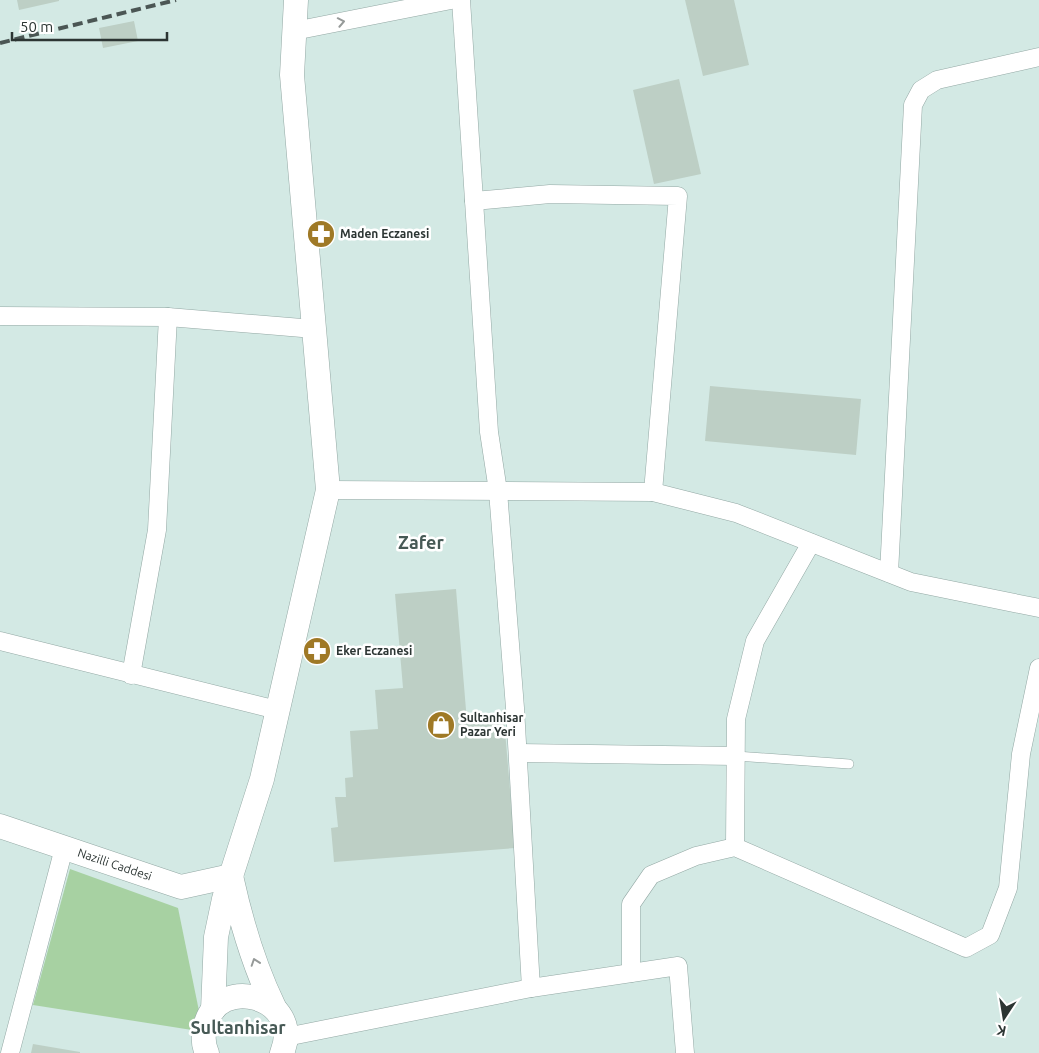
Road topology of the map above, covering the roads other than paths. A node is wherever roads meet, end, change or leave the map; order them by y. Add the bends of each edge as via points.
1 (450, 0) edge
2 (462, 0) edge
3 (300, 1) edge
4 (294, 31) junction
5 (1039, 57) edge
6 (474, 201) junction
7 (0, 316) edge
8 (168, 317) junction
9 (314, 329) junction
10 (328, 490) junction
11 (498, 491) junction
12 (653, 492) junction
13 (811, 543) junction
14 (889, 574) junction
15 (1039, 608) edge
16 (0, 641) edge
17 (1039, 668) edge
18 (131, 675) junction
19 (278, 710) junction
20 (518, 753) junction
21 (736, 756) junction
22 (848, 764) dead end
23 (0, 826) edge
24 (735, 847) junction
25 (64, 848) junction
26 (231, 876) junction
27 (631, 973) junction
28 (532, 988) junction
29 (274, 1008) junction
30 (213, 1010) junction
31 (286, 1047) edge
32 (10, 1053) edge
33 (207, 1053) edge
34 (685, 1053) edge

4 -> 1 street
2 - 6 street
3 - 4 main road
4 - 9 main road via 292,75
5 - 14 street via 937,80 922,90 912,105
6 - 11 street via 489,432
6 - 12 street via 550,194 678,196
7 - 8 street
8 - 9 street
8 - 18 street via 157,530
9 - 10 main road
10 - 11 street
10 - 19 main road
11 - 12 street
11 - 20 street
12 - 13 street via 736,514
13 - 14 street
13 - 21 street via 755,641 736,719
14 - 15 street via 911,582
16 - 18 street
17 - 24 street via 1021,754 1008,888 990,935 966,948
18 - 19 street
19 - 26 main road via 262,779
20 - 21 street
20 - 28 street
21 - 22 lane
21 - 24 street
23 - 25 main road, Nazilli Caddesi
24 - 27 street via 696,856 651,875 631,904
25 - 26 main road, Nazilli Caddesi via 181,887
25 - 32 street
29 -> 26 main road via 240,918
26 - 30 main road via 216,937
27 - 28 street
27 - 34 street via 678,966
28 - 31 street
29 - 30 main road via 263,1000 236,996
29 - 31 main road via 286,1032
30 - 33 main road via 203,1035

